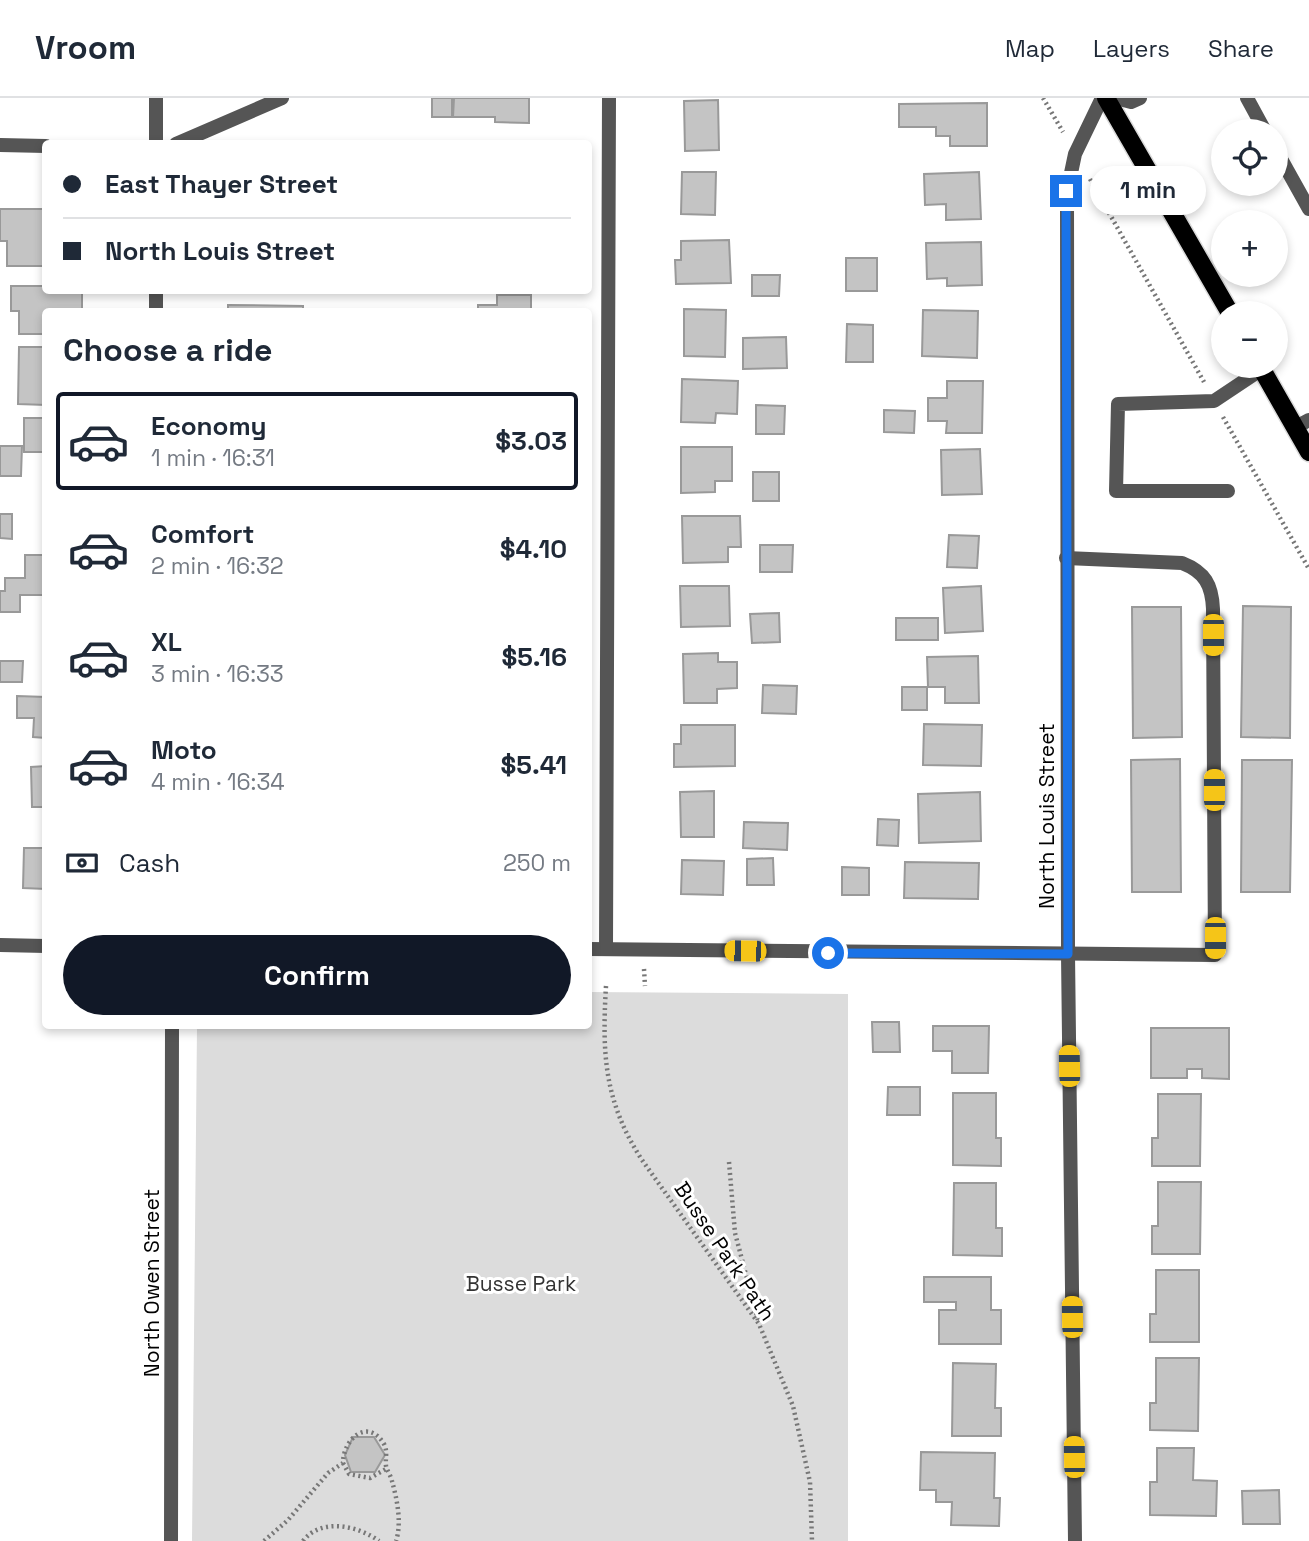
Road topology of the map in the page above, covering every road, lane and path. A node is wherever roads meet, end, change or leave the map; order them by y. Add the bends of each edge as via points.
1 (156, 98) edge
2 (282, 98) edge
3 (609, 98) edge
4 (1043, 98) edge
5 (1104, 98) edge
6 (1116, 98) edge
7 (1140, 98) edge
8 (1247, 98) edge
9 (1258, 119) edge
10 (1059, 125) dead end
11 (156, 140) edge
12 (185, 140) edge
13 (0, 145) edge
14 (42, 146) edge
15 (1288, 171) edge
16 (1088, 177) dead end
17 (1309, 209) edge
18 (1223, 301) edge
19 (1246, 378) edge
20 (1269, 378) edge
21 (1214, 401) junction
22 (1302, 424) edge
23 (1309, 452) edge
24 (1228, 491) dead end
25 (1066, 558) junction
26 (1309, 569) edge
27 (0, 945) edge
28 (42, 946) edge
29 (592, 949) edge
30 (606, 949) junction
31 (1068, 954) junction
32 (644, 969) dead end
33 (606, 986) dead end
34 (645, 986) dead end
35 (172, 1029) edge
36 (729, 1162) dead end
37 (759, 1324) junction
38 (343, 1464) junction
39 (386, 1469) junction
40 (171, 1541) edge
41 (264, 1541) edge
42 (303, 1541) edge
43 (379, 1541) edge
44 (396, 1541) edge
45 (812, 1541) edge
46 (1075, 1541) edge

1 - 11 street
2 - 12 street
3 - 30 street
4 - 10 path
5 - 18 main road
5 - 25 street, North Louis Street via 1075,153 1066,191
6 - 7 street via 1131,102
8 - 9 street
13 - 14 street
15 - 17 street
16 - 21 path
19 - 21 street
20 - 22 main road
21 - 24 street via 1118,404 1116,491
21 - 26 path
22 - 23 main road
25 - 31 street, North Louis Street
25 - 31 street via 1182,563 1209,584 1213,609 1215,955
27 - 28 street
29 - 30 street
30 - 31 street
31 - 46 street, North Louis Street
32 - 34 path
33 - 37 path, Busse Park Path via 603,1030 608,1088 625,1131
35 - 40 street, North Owen Street
36 - 37 path via 735,1233
37 - 45 path, Busse Park Path via 793,1406 810,1482
38 - 39 path via 349,1475 364,1478
38 - 39 path via 353,1435 368,1433 386,1449
38 - 41 path via 328,1473
39 - 44 path via 397,1498
42 - 43 path via 327,1527 342,1526

